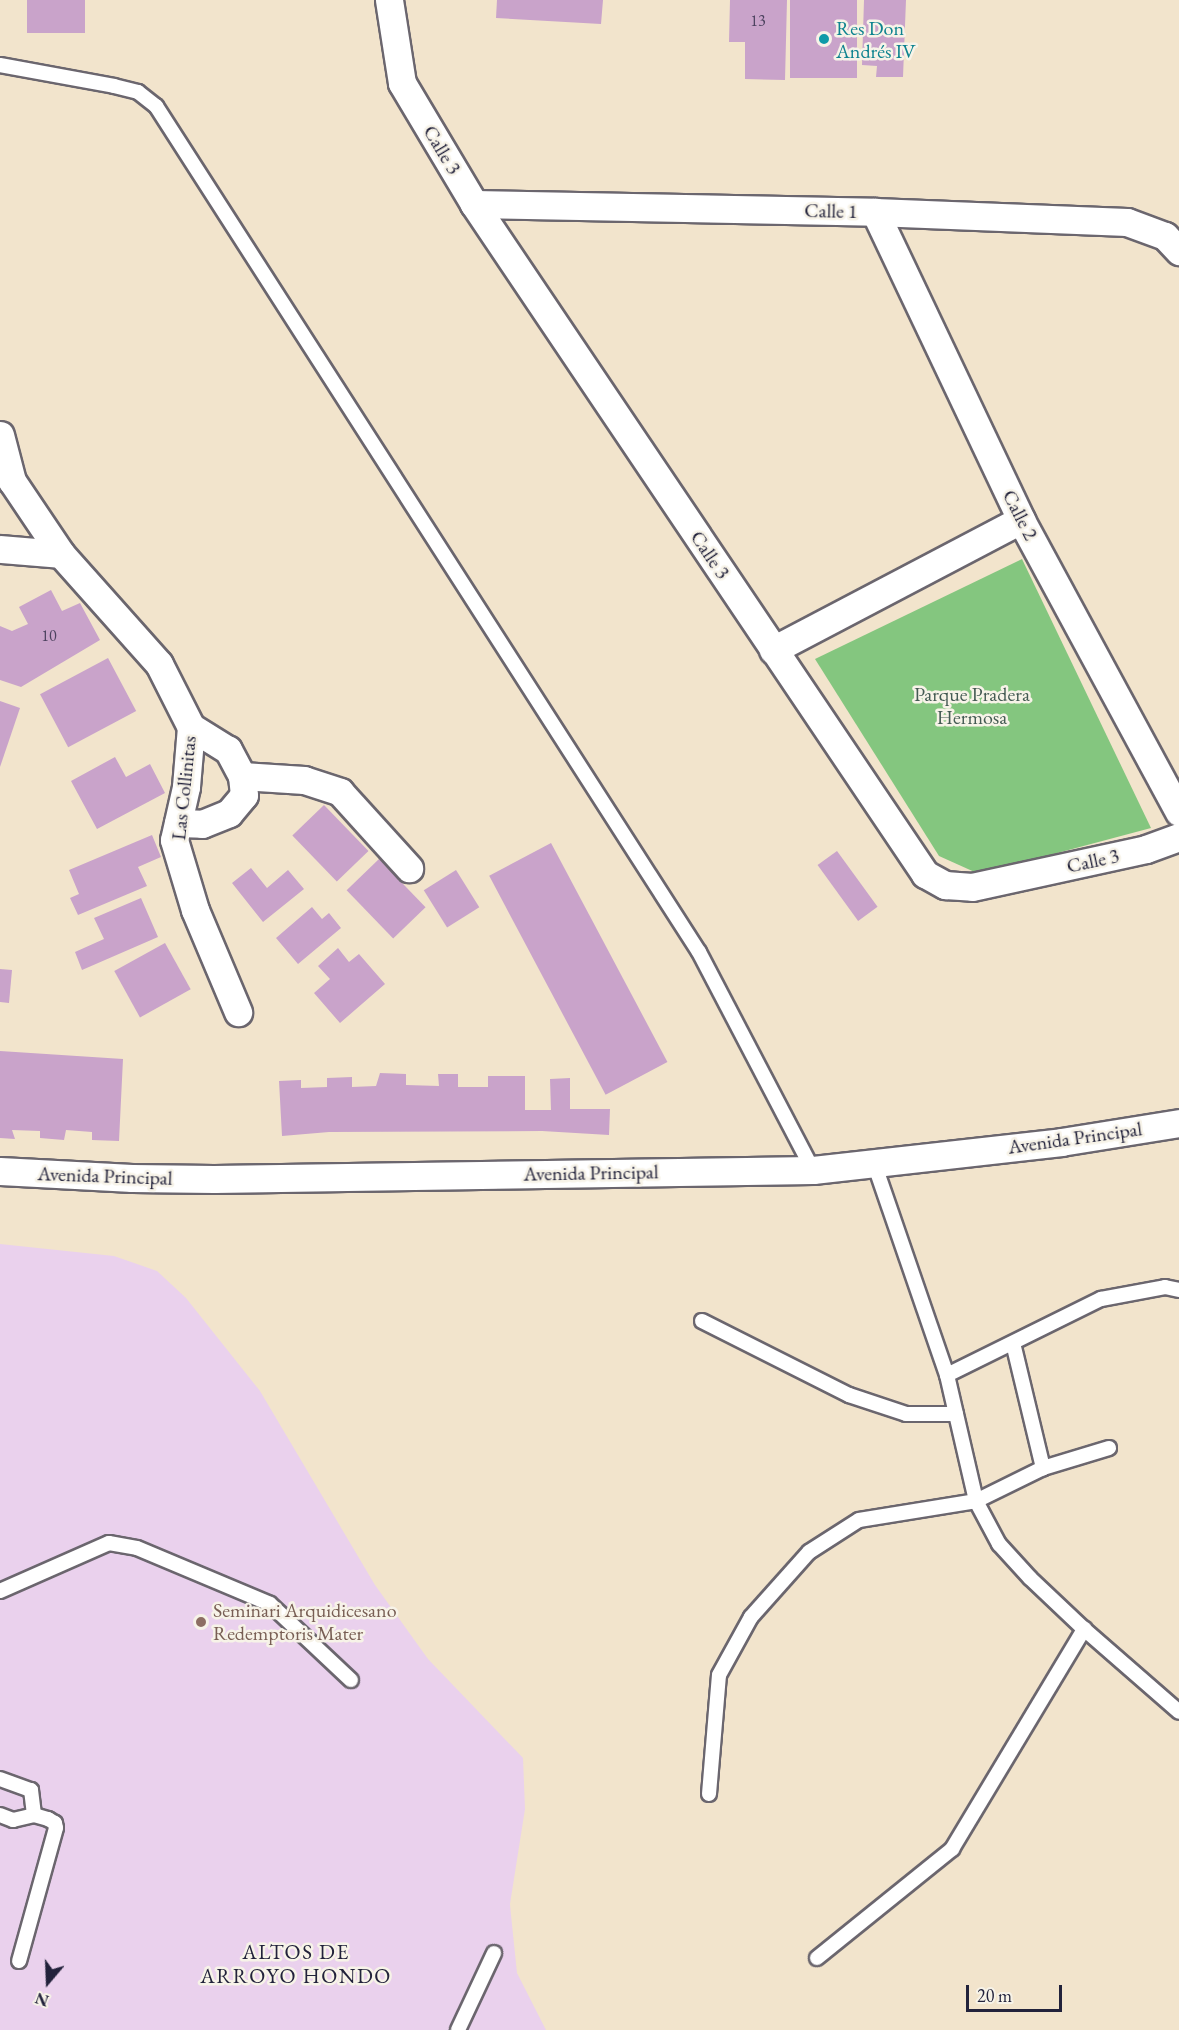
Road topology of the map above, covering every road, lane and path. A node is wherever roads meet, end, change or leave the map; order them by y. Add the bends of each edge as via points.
1 (389, 0) edge
2 (0, 65) edge
3 (474, 204) junction
4 (875, 212) junction
5 (1179, 251) edge
6 (0, 435) edge
7 (1021, 520) junction
8 (0, 549) edge
9 (62, 554) junction
10 (773, 650) junction
11 (191, 727) junction
12 (242, 776) junction
13 (1179, 812) edge
14 (178, 823) junction
15 (1179, 837) edge
16 (409, 867) dead end
17 (238, 1012) dead end
18 (1179, 1123) edge
19 (874, 1163) junction
20 (813, 1170) junction
21 (0, 1171) edge
22 (1179, 1290) edge
23 (702, 1321) dead end
24 (1013, 1343) junction
25 (947, 1375) junction
26 (956, 1414) junction
27 (1109, 1448) dead end
28 (1043, 1468) junction
29 (976, 1501) junction
30 (0, 1591) edge
31 (1084, 1629) junction
32 (351, 1680) dead end
33 (1179, 1712) edge
34 (0, 1779) edge
35 (709, 1794) dead end
36 (0, 1815) edge
37 (34, 1815) junction
38 (494, 1953) dead end
39 (817, 1958) dead end
40 (19, 1961) dead end
41 (458, 2030) edge

1 - 3 street, Calle 3 via 402,83
2 - 20 lane via 138,92 156,106 699,952
3 - 4 street, Calle 1
3 - 10 street, Calle 3
4 - 5 street, Calle 1 via 1127,222 1165,236
4 - 7 street, Calle 2
6 - 9 street, Las Collinitas via 12,481
7 - 10 street
7 - 13 street, Calle 2
8 - 9 street
9 - 11 street, Las Collinitas via 159,664
10 - 15 street, Calle 3 via 925,874 945,885 972,887 1146,849
11 - 12 street via 228,750
11 - 14 street, Las Collinitas via 186,787
12 - 14 street via 244,795 229,813 202,824
12 - 16 street via 304,780 340,792
14 - 17 street, Las Collinitas via 174,840 195,910
18 - 19 street, Avenida Principal via 1061,1142
19 - 20 street, Avenida Principal
19 - 25 lane
20 - 21 street, Avenida Principal via 214,1179 132,1179
22 - 24 lane via 1165,1287 1101,1299
23 - 26 lane via 849,1395 906,1414
24 - 25 lane
24 - 28 lane
25 - 26 lane
26 - 29 lane
27 - 28 lane
28 - 29 lane
29 - 31 lane via 999,1544
29 - 35 lane via 859,1520 809,1552 751,1617 719,1675
30 - 32 lane via 109,1543 137,1548 270,1604
31 - 33 lane
31 - 39 lane via 952,1849
34 - 37 lane via 31,1790
36 - 37 lane via 13,1820
37 - 40 lane via 55,1823 56,1828
38 - 41 lane

